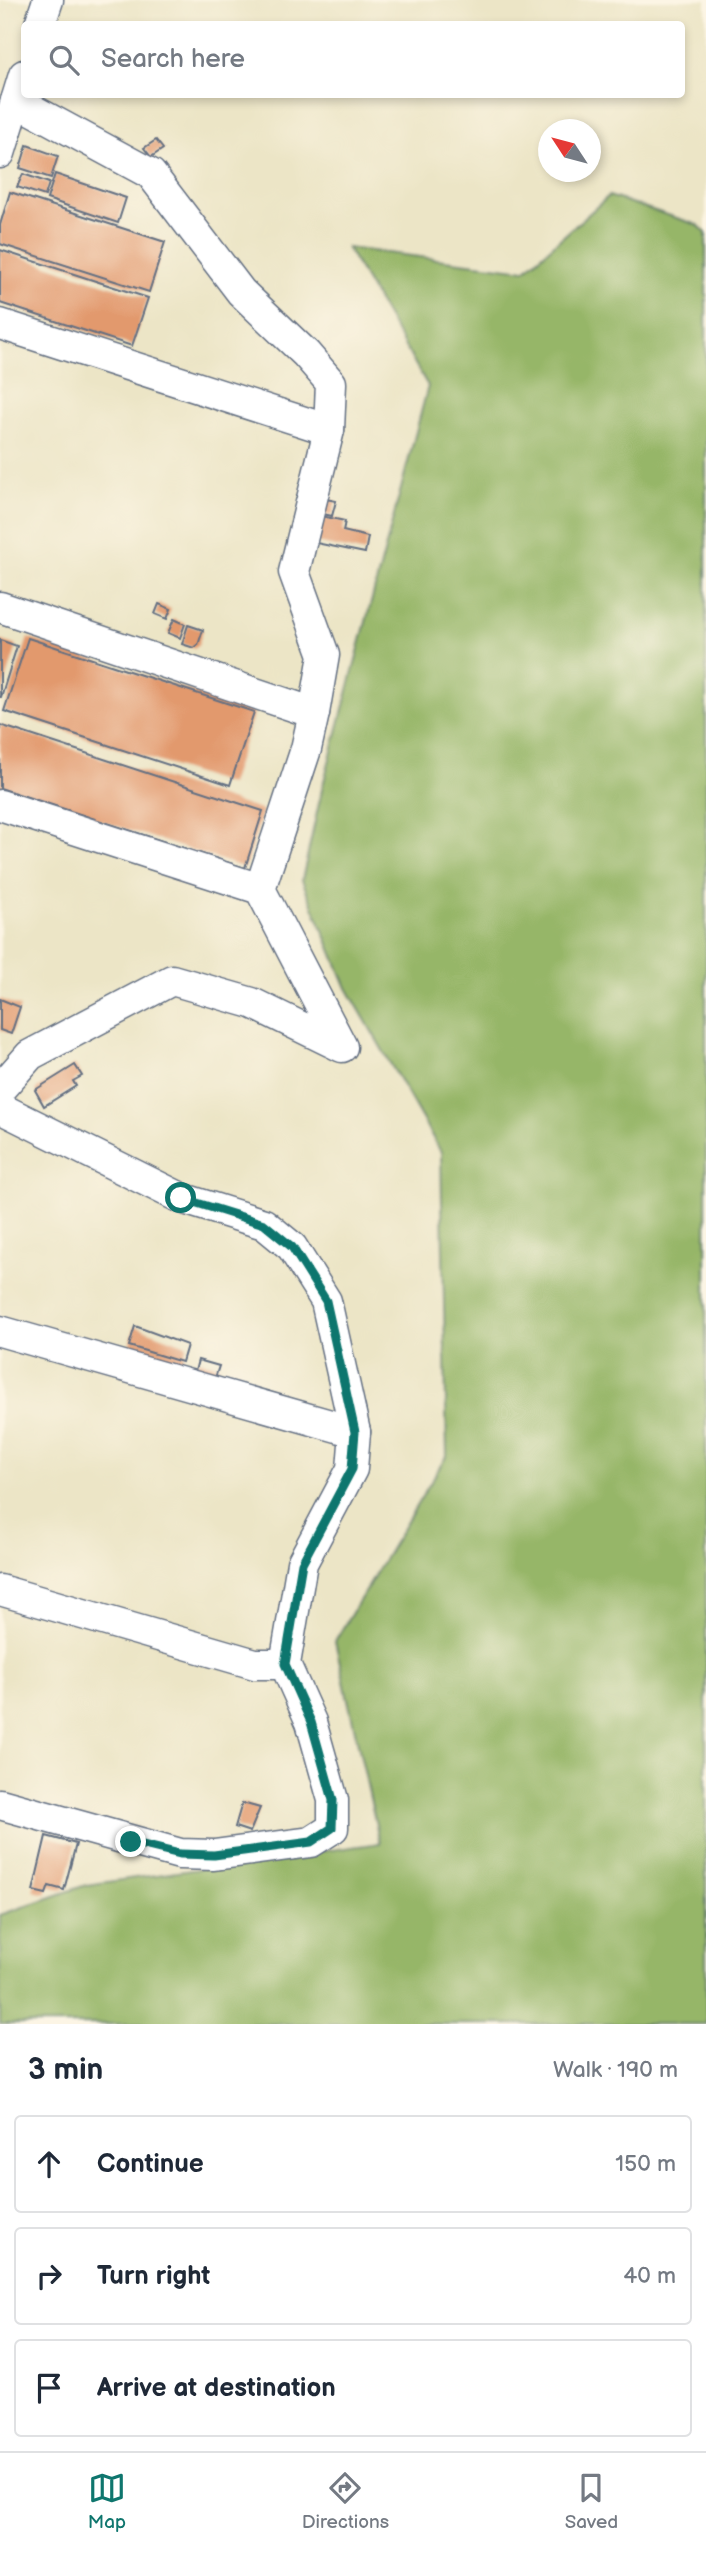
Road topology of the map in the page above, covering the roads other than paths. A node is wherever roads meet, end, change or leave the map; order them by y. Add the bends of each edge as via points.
1 (48, 0) edge
2 (41, 21) edge
3 (20, 88) edge
4 (35, 98) edge
5 (0, 153) edge
6 (0, 324) edge
7 (329, 430) junction
8 (0, 607) edge
9 (314, 713) junction
10 (0, 805) edge
11 (260, 889) junction
12 (0, 1089) edge
13 (0, 1108) edge
14 (0, 1331) edge
15 (355, 1432) junction
16 (0, 1590) edge
17 (285, 1664) junction
18 (0, 1804) edge

1 - 2 street
3 - 5 street
4 - 7 street via 151,174 241,292 331,383
6 - 7 street
7 - 9 street via 294,572 324,655
8 - 9 street
9 - 11 street
10 - 11 street
11 - 12 street via 342,1047 252,1003 172,980 30,1055
13 - 15 street via 181,1198 264,1224 292,1247 326,1301
14 - 15 street
15 - 17 street via 352,1469 302,1563
16 - 17 street via 255,1664
17 - 18 street via 311,1722 333,1800 332,1828 311,1842 214,1855 180,1854

